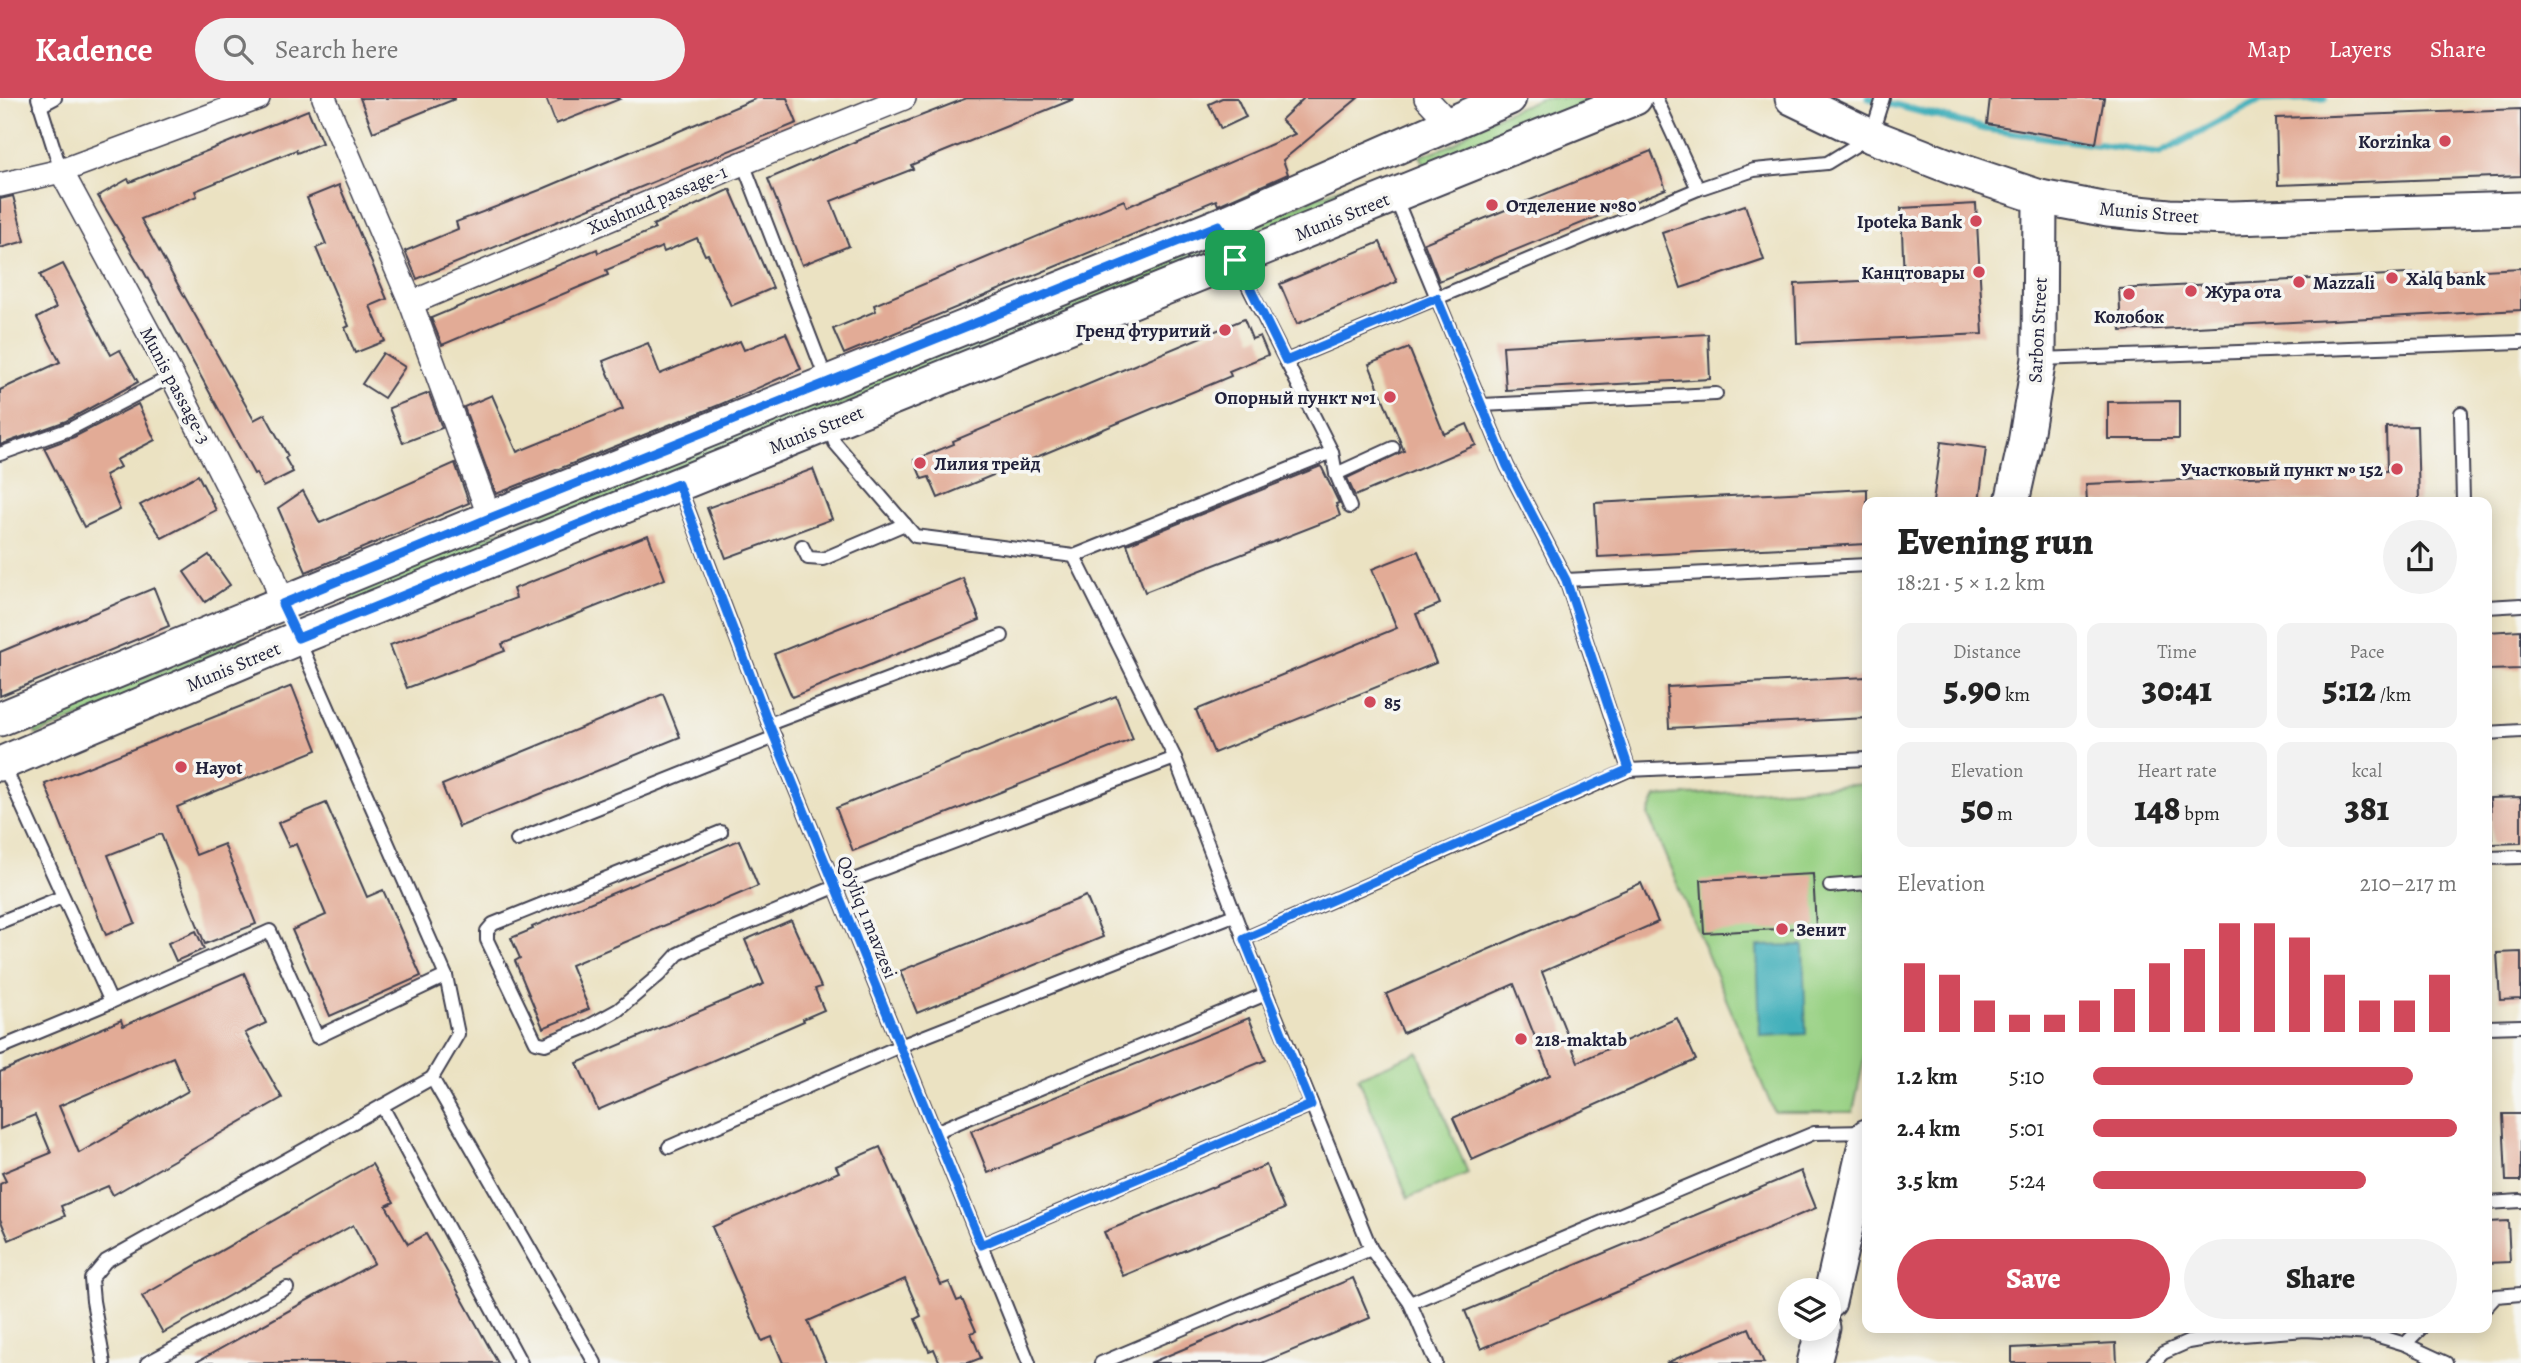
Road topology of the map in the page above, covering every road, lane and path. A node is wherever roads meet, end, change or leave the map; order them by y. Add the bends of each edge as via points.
1 (55, 98) edge
2 (258, 98) edge
3 (324, 98) edge
4 (904, 98) edge
5 (1426, 98) edge
6 (1509, 98) edge
7 (1634, 98) edge
8 (1656, 98) edge
9 (1884, 98) edge
10 (1792, 99) edge
11 (39, 102) edge
12 (1449, 124) junction
13 (1871, 136) junction
14 (1392, 148) junction
15 (743, 163) junction
16 (61, 171) junction
17 (0, 186) edge
18 (1698, 189) junction
19 (1401, 191) junction
20 (2040, 197) junction
21 (2521, 209) edge
22 (1219, 225) junction
23 (1235, 260) junction
24 (1437, 298) junction
25 (411, 303) junction
26 (2521, 342) edge
27 (2039, 359) junction
28 (1286, 361) junction
29 (172, 376) junction
30 (828, 383) junction
31 (1716, 394) dead end
32 (1482, 405) junction
33 (2461, 413) dead end
34 (828, 424) junction
35 (1393, 448) dead end
36 (1332, 452) junction
37 (0, 454) edge
38 (1336, 474) junction
39 (678, 484) junction
40 (2013, 497) edge
41 (2463, 497) edge
42 (1350, 507) dead end
43 (490, 518) junction
44 (905, 524) junction
45 (802, 546) dead end
46 (1074, 556) junction
47 (1862, 565) edge
48 (1566, 580) junction
49 (282, 604) junction
50 (2521, 606) edge
51 (2492, 607) edge
52 (1002, 636) dead end
53 (298, 638) junction
54 (3, 718) edge
55 (769, 724) junction
56 (2521, 731) edge
57 (2492, 733) edge
58 (775, 737) junction
59 (1175, 758) junction
60 (1862, 759) edge
61 (8, 760) edge
62 (1629, 769) junction
63 (721, 832) dead end
64 (517, 840) dead end
65 (2521, 857) edge
66 (2492, 858) edge
67 (1862, 883) edge
68 (1830, 886) dead end
69 (835, 887) junction
70 (62, 897) junction
71 (1234, 915) junction
72 (0, 922) edge
73 (1244, 939) junction
74 (446, 976) junction
75 (1266, 994) junction
76 (111, 1002) junction
77 (2521, 1026) edge
78 (2492, 1027) edge
79 (900, 1046) junction
80 (0, 1048) edge
81 (432, 1078) junction
82 (1311, 1105) junction
83 (382, 1106) junction
84 (935, 1132) junction
85 (1862, 1134) edge
86 (669, 1147) dead end
87 (1862, 1156) edge
88 (2521, 1200) edge
89 (2492, 1203) edge
90 (981, 1245) junction
91 (1371, 1249) junction
92 (1834, 1278) edge
93 (287, 1288) dead end
94 (2521, 1294) edge
95 (2492, 1300) edge
96 (1410, 1303) junction
97 (2267, 1333) edge
98 (2355, 1333) edge
99 (2416, 1333) edge
100 (1819, 1341) edge
101 (2405, 1344) junction
102 (104, 1363) edge
103 (147, 1363) edge
104 (521, 1363) edge
105 (595, 1363) edge
106 (1029, 1363) edge
107 (1101, 1363) edge
108 (1436, 1363) edge
109 (1814, 1363) edge
110 (2153, 1363) edge
111 (2446, 1363) edge

1 - 11 lane
2 - 16 street
3 - 25 street
4 - 15 street, Xushnud passage-1
5 - 12 street
6 - 12 street, Munis Street
7 - 19 street, Munis Street
8 - 18 lane
9 - 13 lane
10 - 13 street, Munis Street
11 - 16 lane
12 - 14 street, Munis Street
13 - 18 lane via 1827,163 1754,170
13 - 20 street, Munis Street
14 - 19 street
14 - 22 street, Munis Street
15 - 25 street, Xushnud passage-1
15 - 30 lane
16 - 17 street
16 - 29 street, Munis passage-3
18 - 24 lane
19 - 23 street, Munis Street
19 - 24 lane
20 - 21 street, Munis Street via 2132,212 2219,218
20 - 27 street, Sarbon Street
22 - 23 street
22 - 30 street, Munis Street
23 - 28 lane
23 - 34 street, Munis Street
24 - 28 lane
24 - 32 lane
25 - 43 street
26 - 27 lane
27 - 40 street, Sarbon Street
28 - 36 lane
29 - 37 lane via 70,429
29 - 49 street, Munis passage-3 via 273,575
30 - 43 street, Munis Street
31 - 32 lane
32 - 48 lane via 1507,466
33 - 41 lane
34 - 39 street, Munis Street
34 - 44 lane via 835,443
35 - 38 lane
36 - 38 lane
36 - 46 lane
38 - 42 lane
39 - 53 street, Munis Street
39 - 55 lane, Qo'yliq 1 mavzesi
43 - 49 street, Munis Street
44 - 45 lane via 823,559 808,558
44 - 46 lane via 915,536
46 - 59 lane
47 - 48 lane
48 - 62 lane
49 - 53 street
49 - 54 street, Munis Street
50 - 51 lane
52 - 55 lane
53 - 61 street, Munis Street
53 - 74 lane
54 - 61 street
55 - 58 lane, Qo'yliq 1 mavzesi
56 - 57 lane
58 - 64 lane
58 - 69 lane, Qo'yliq 1 mavzesi
59 - 69 lane
59 - 71 lane
60 - 62 lane
61 - 70 lane
62 - 73 lane
63 - 69 lane via 493,924 487,940 536,1042 545,1044 618,1010 689,948
65 - 66 lane
67 - 68 lane
69 - 79 lane, Qo'yliq 1 mavzesi
70 - 72 lane
70 - 76 lane
71 - 73 lane
71 - 79 lane
73 - 75 lane
74 - 76 lane via 317,1037 270,931
74 - 81 lane via 458,1034
75 - 82 lane
75 - 84 lane
76 - 80 lane
77 - 78 lane
79 - 84 lane, Qo'yliq 1 mavzesi
79 - 86 lane
81 - 83 lane
81 - 105 lane
82 - 90 lane
82 - 91 lane
83 - 102 lane via 106,1261 92,1279
83 - 104 lane
84 - 90 lane, Qo'yliq 1 mavzesi
85 - 96 lane via 1814,1133
87 - 92 street
88 - 89 lane
90 - 106 lane, Qo'yliq 1 mavzesi
91 - 96 lane
91 - 107 lane
93 - 103 lane
94 - 95 lane
96 - 108 lane
97 - 110 lane via 2188,1342
98 - 101 lane
99 - 101 lane
100 - 109 street
101 - 111 lane

